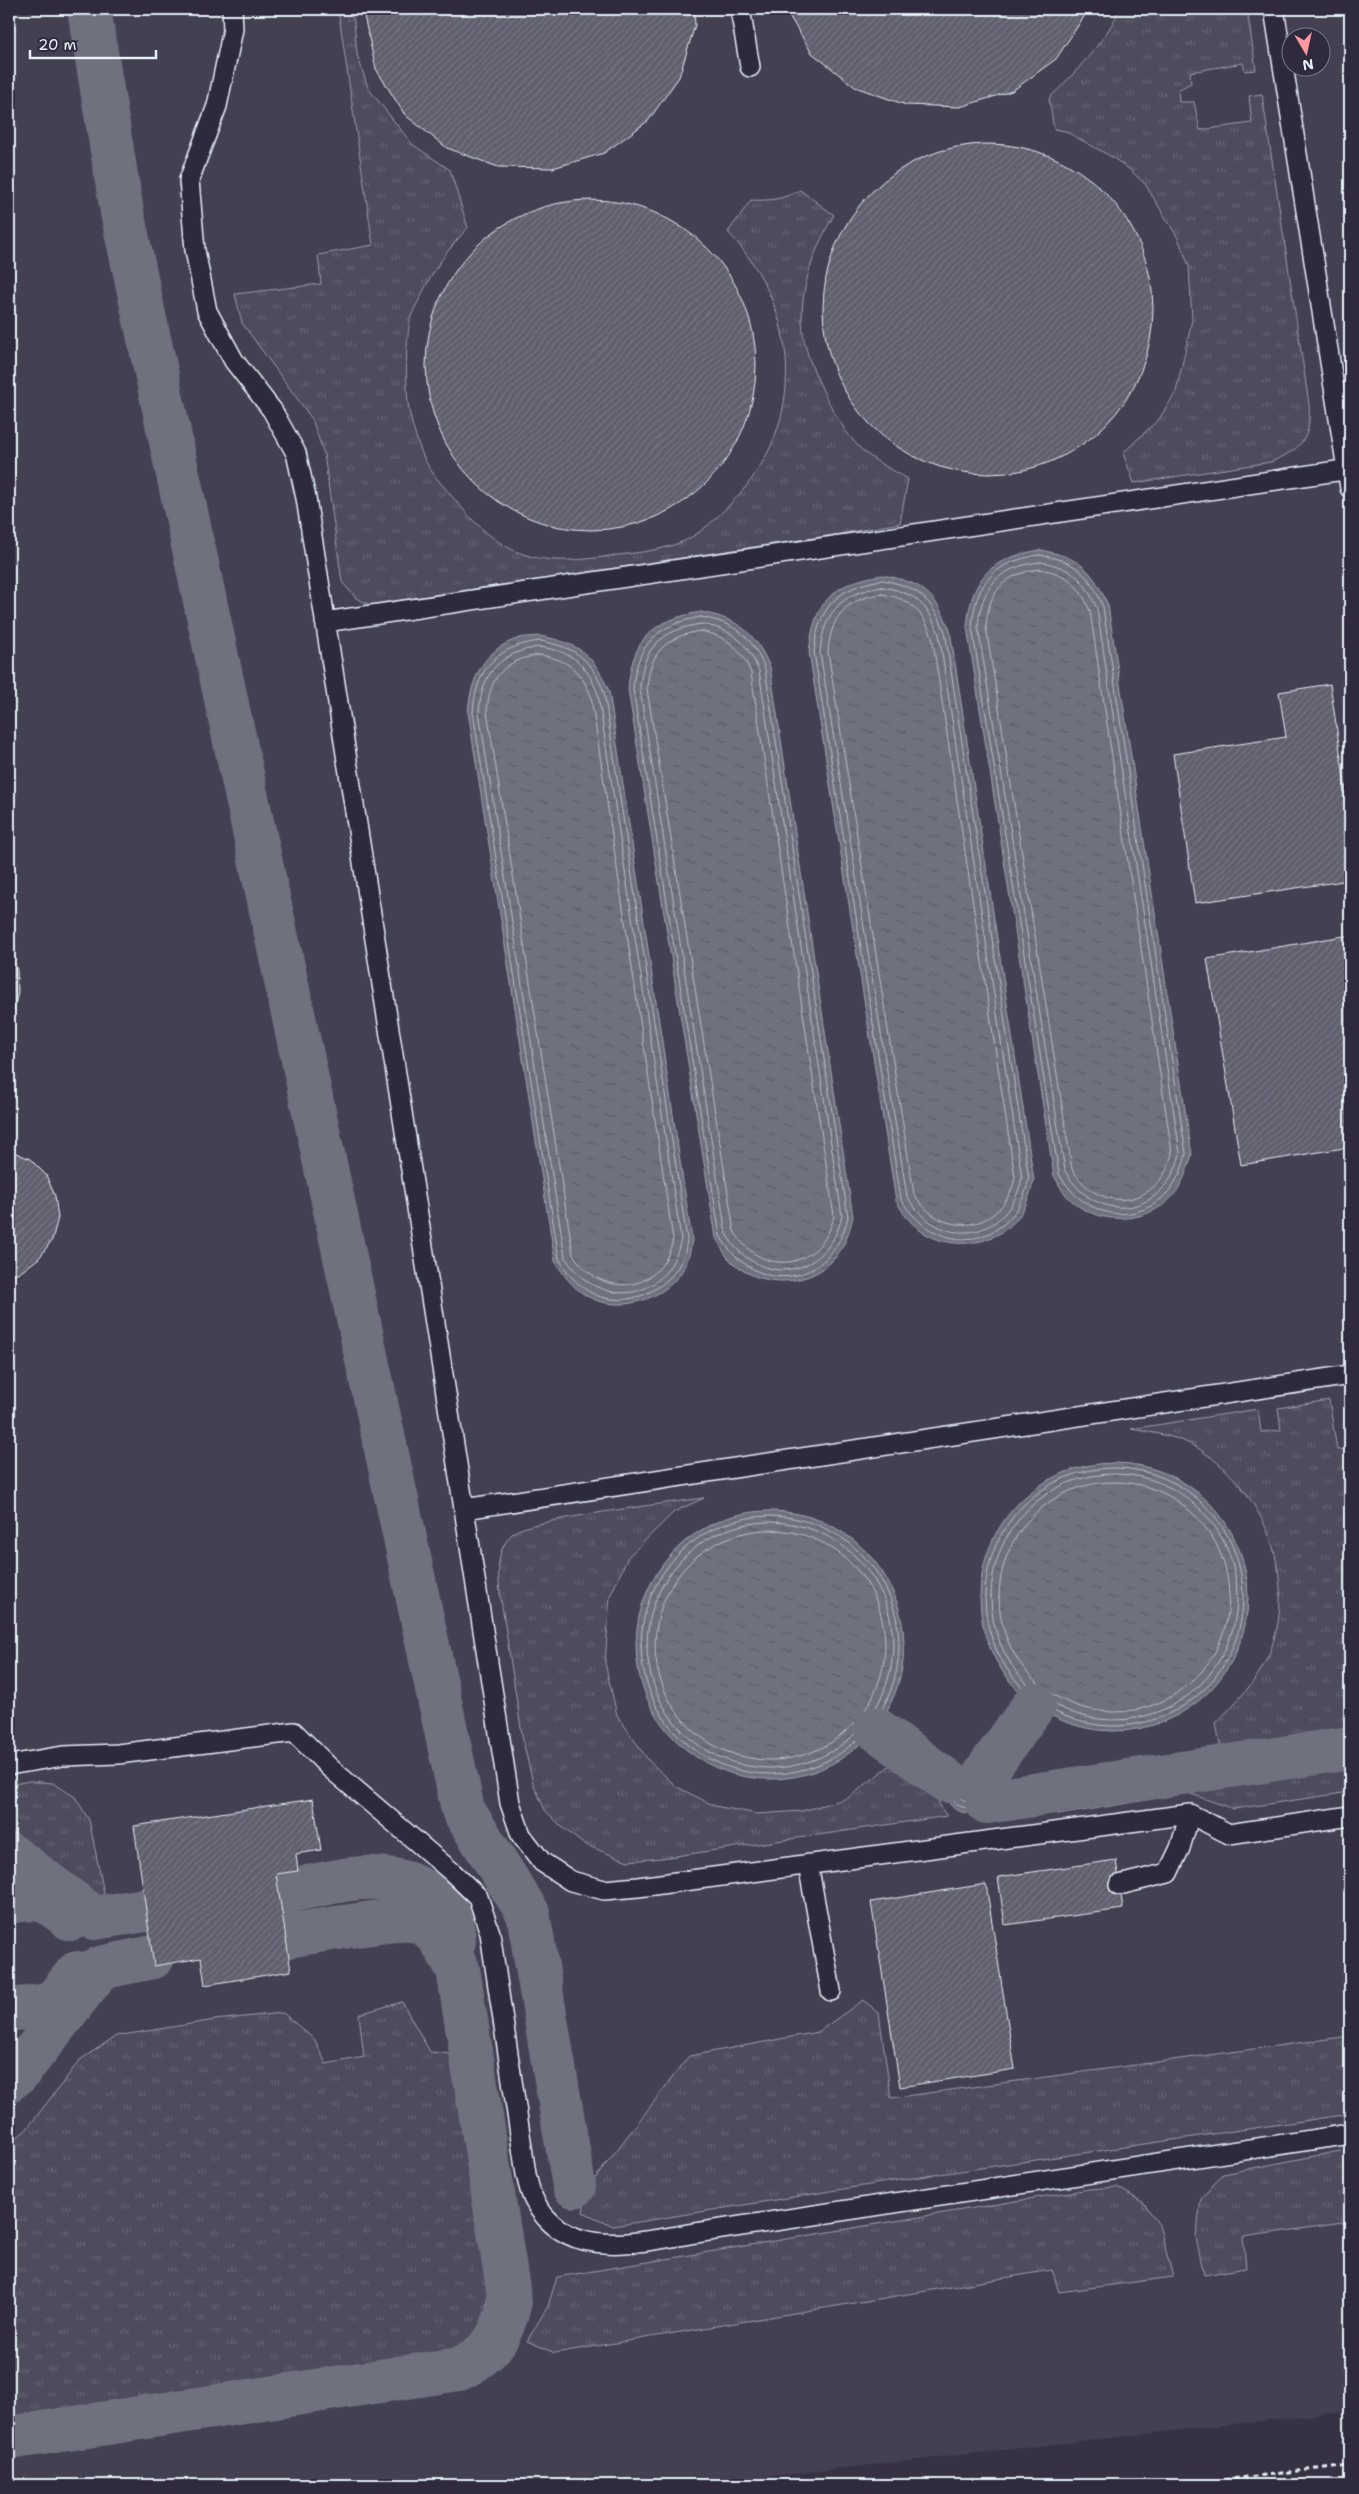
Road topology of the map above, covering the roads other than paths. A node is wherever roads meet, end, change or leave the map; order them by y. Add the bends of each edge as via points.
1 (232, 9) edge
2 (740, 9) edge
3 (1274, 9) edge
4 (750, 67) dead end
5 (1349, 469) edge
6 (1350, 488) edge
7 (325, 622) junction
8 (1350, 1375) edge
9 (464, 1509) junction
10 (9, 1765) edge
11 (1190, 1814) junction
12 (1350, 1816) edge
13 (808, 1864) junction
14 (1120, 1885) dead end
15 (831, 1991) dead end
16 (1350, 2134) edge

1 - 7 lane via 233,29 217,106 189,180 195,250 206,310 234,361 272,410 296,453
2 - 4 lane
3 - 5 lane
5 - 6 lane
5 - 7 lane
7 - 9 lane
8 - 9 lane
9 - 13 lane via 510,1803 521,1835 542,1862 571,1881 604,1890
10 - 16 lane via 63,1756 118,1754 294,1732 330,1768 478,1897 490,1933 526,2174 534,2200 549,2222 571,2237 597,2245
11 - 12 lane via 1229,1834
11 - 13 lane
11 - 14 lane via 1180,1848 1168,1873
13 - 15 lane

